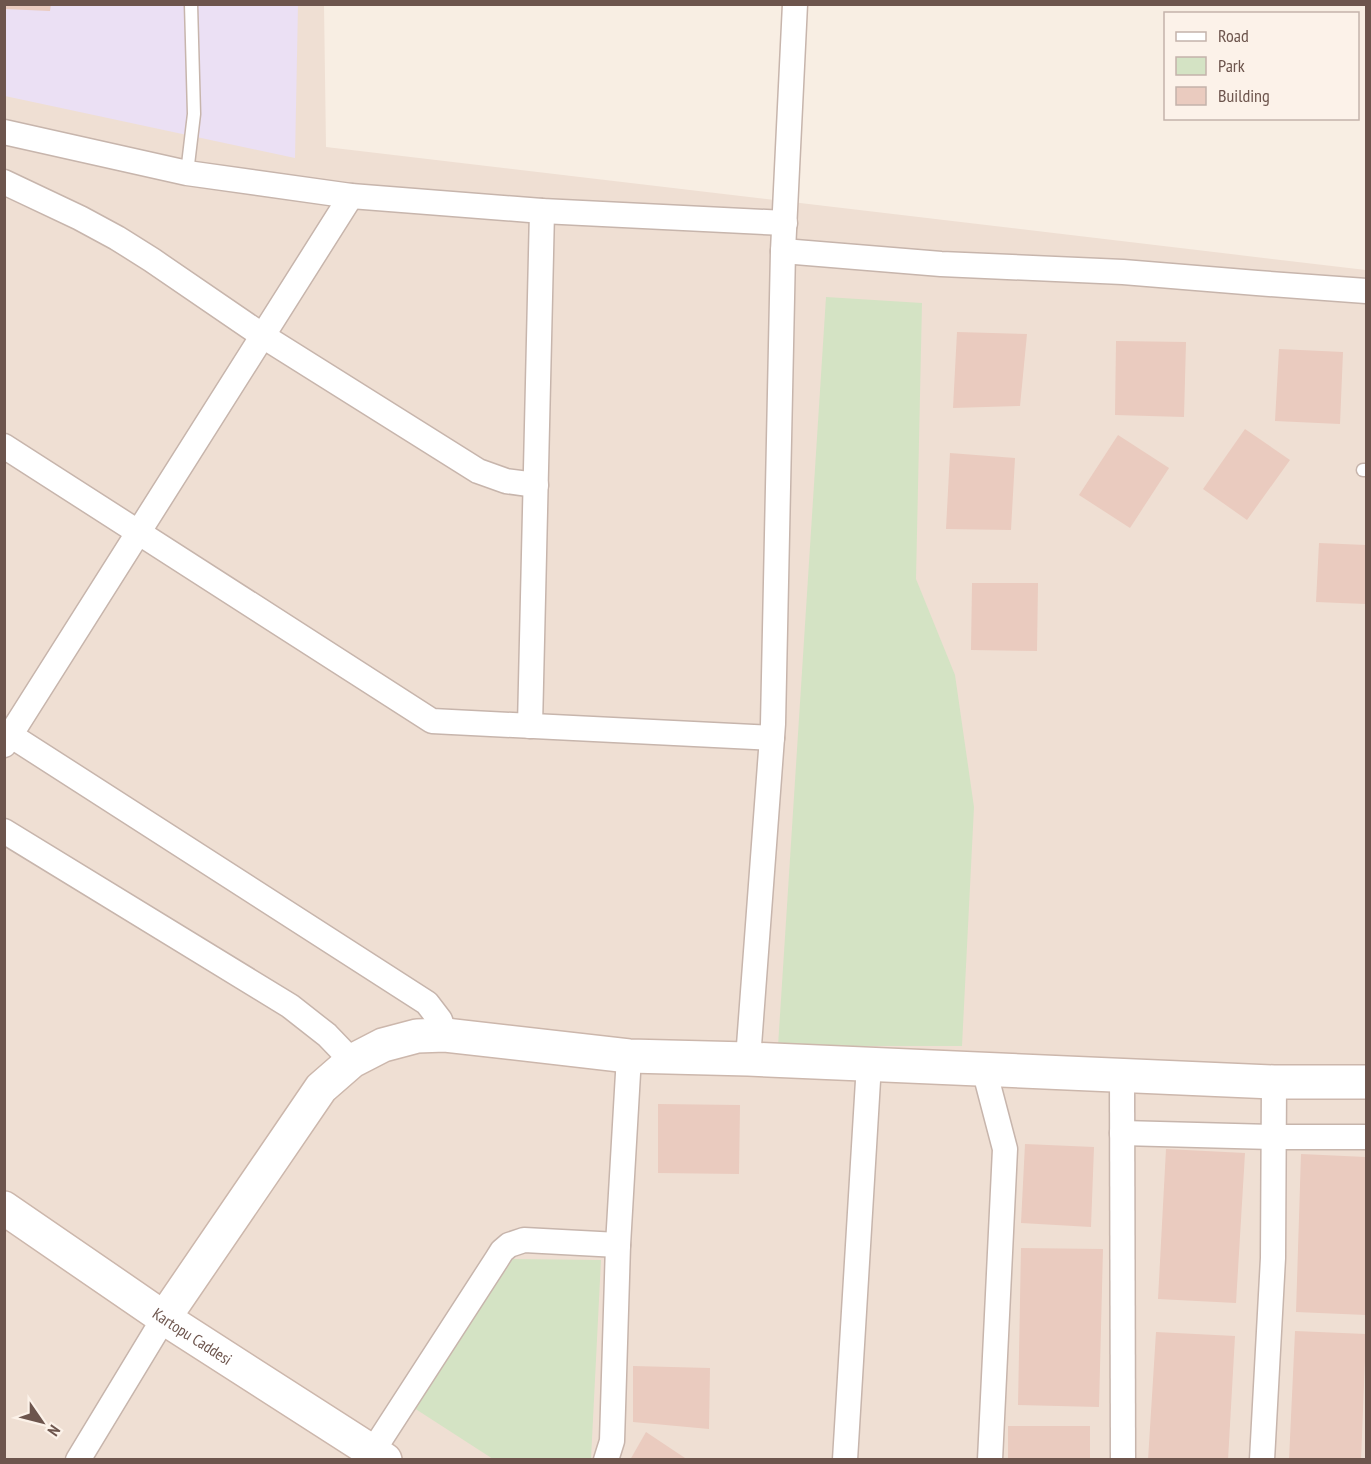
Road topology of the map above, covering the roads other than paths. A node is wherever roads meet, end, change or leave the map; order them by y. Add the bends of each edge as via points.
1 (192, 4) edge
2 (795, 4) edge
3 (4, 132) edge
4 (187, 173) junction
5 (4, 182) edge
6 (351, 196) junction
7 (542, 211) junction
8 (784, 223) junction
9 (783, 251) junction
10 (1366, 291) edge
11 (263, 336) junction
12 (4, 446) edge
13 (536, 485) junction
14 (139, 532) junction
15 (530, 726) junction
16 (6, 737) edge
17 (772, 738) junction
18 (4, 831) edge
19 (445, 1035) junction
20 (629, 1056) junction
21 (748, 1059) junction
22 (352, 1061) junction
23 (868, 1064) junction
24 (984, 1069) junction
25 (1122, 1076) junction
26 (1274, 1082) junction
27 (1366, 1082) edge
28 (1122, 1133) junction
29 (1274, 1137) junction
30 (1366, 1137) edge
31 (4, 1208) edge
32 (618, 1245) junction
33 (164, 1318) junction
34 (374, 1457) edge
35 (78, 1460) edge
36 (606, 1460) edge
37 (845, 1460) edge
38 (990, 1460) edge
39 (1124, 1460) edge
40 (1262, 1460) edge

1 - 4 lane via 194,114
2 - 8 street
3 - 4 street
4 - 6 street
5 - 11 street via 117,238
6 - 7 street
6 - 11 street
7 - 8 street
7 - 13 street
8 - 9 street
9 - 10 street
9 - 17 street
11 - 13 street via 478,471 506,482
11 - 14 street
12 - 14 street
13 - 15 street
14 - 15 street via 432,721
14 - 16 street
15 - 17 street
16 - 19 street via 427,1003
17 - 21 street
18 - 22 street via 290,1006
19 - 20 street
19 - 22 street via 417,1036 382,1045
20 - 21 street
20 - 32 street
21 - 23 street
22 - 33 street via 321,1088
23 - 24 street
23 - 37 street
24 - 25 street
24 - 38 street via 1005,1149
25 - 26 street
25 - 28 street
26 - 27 street
26 - 29 street
28 - 29 street
28 - 39 street
29 - 30 street
29 - 40 street via 1274,1258
31 - 33 street, Kartopu Caddesi
32 - 34 street via 525,1240 502,1251
32 - 36 street via 612,1441
33 - 34 street, Kartopu Caddesi
33 - 35 street

